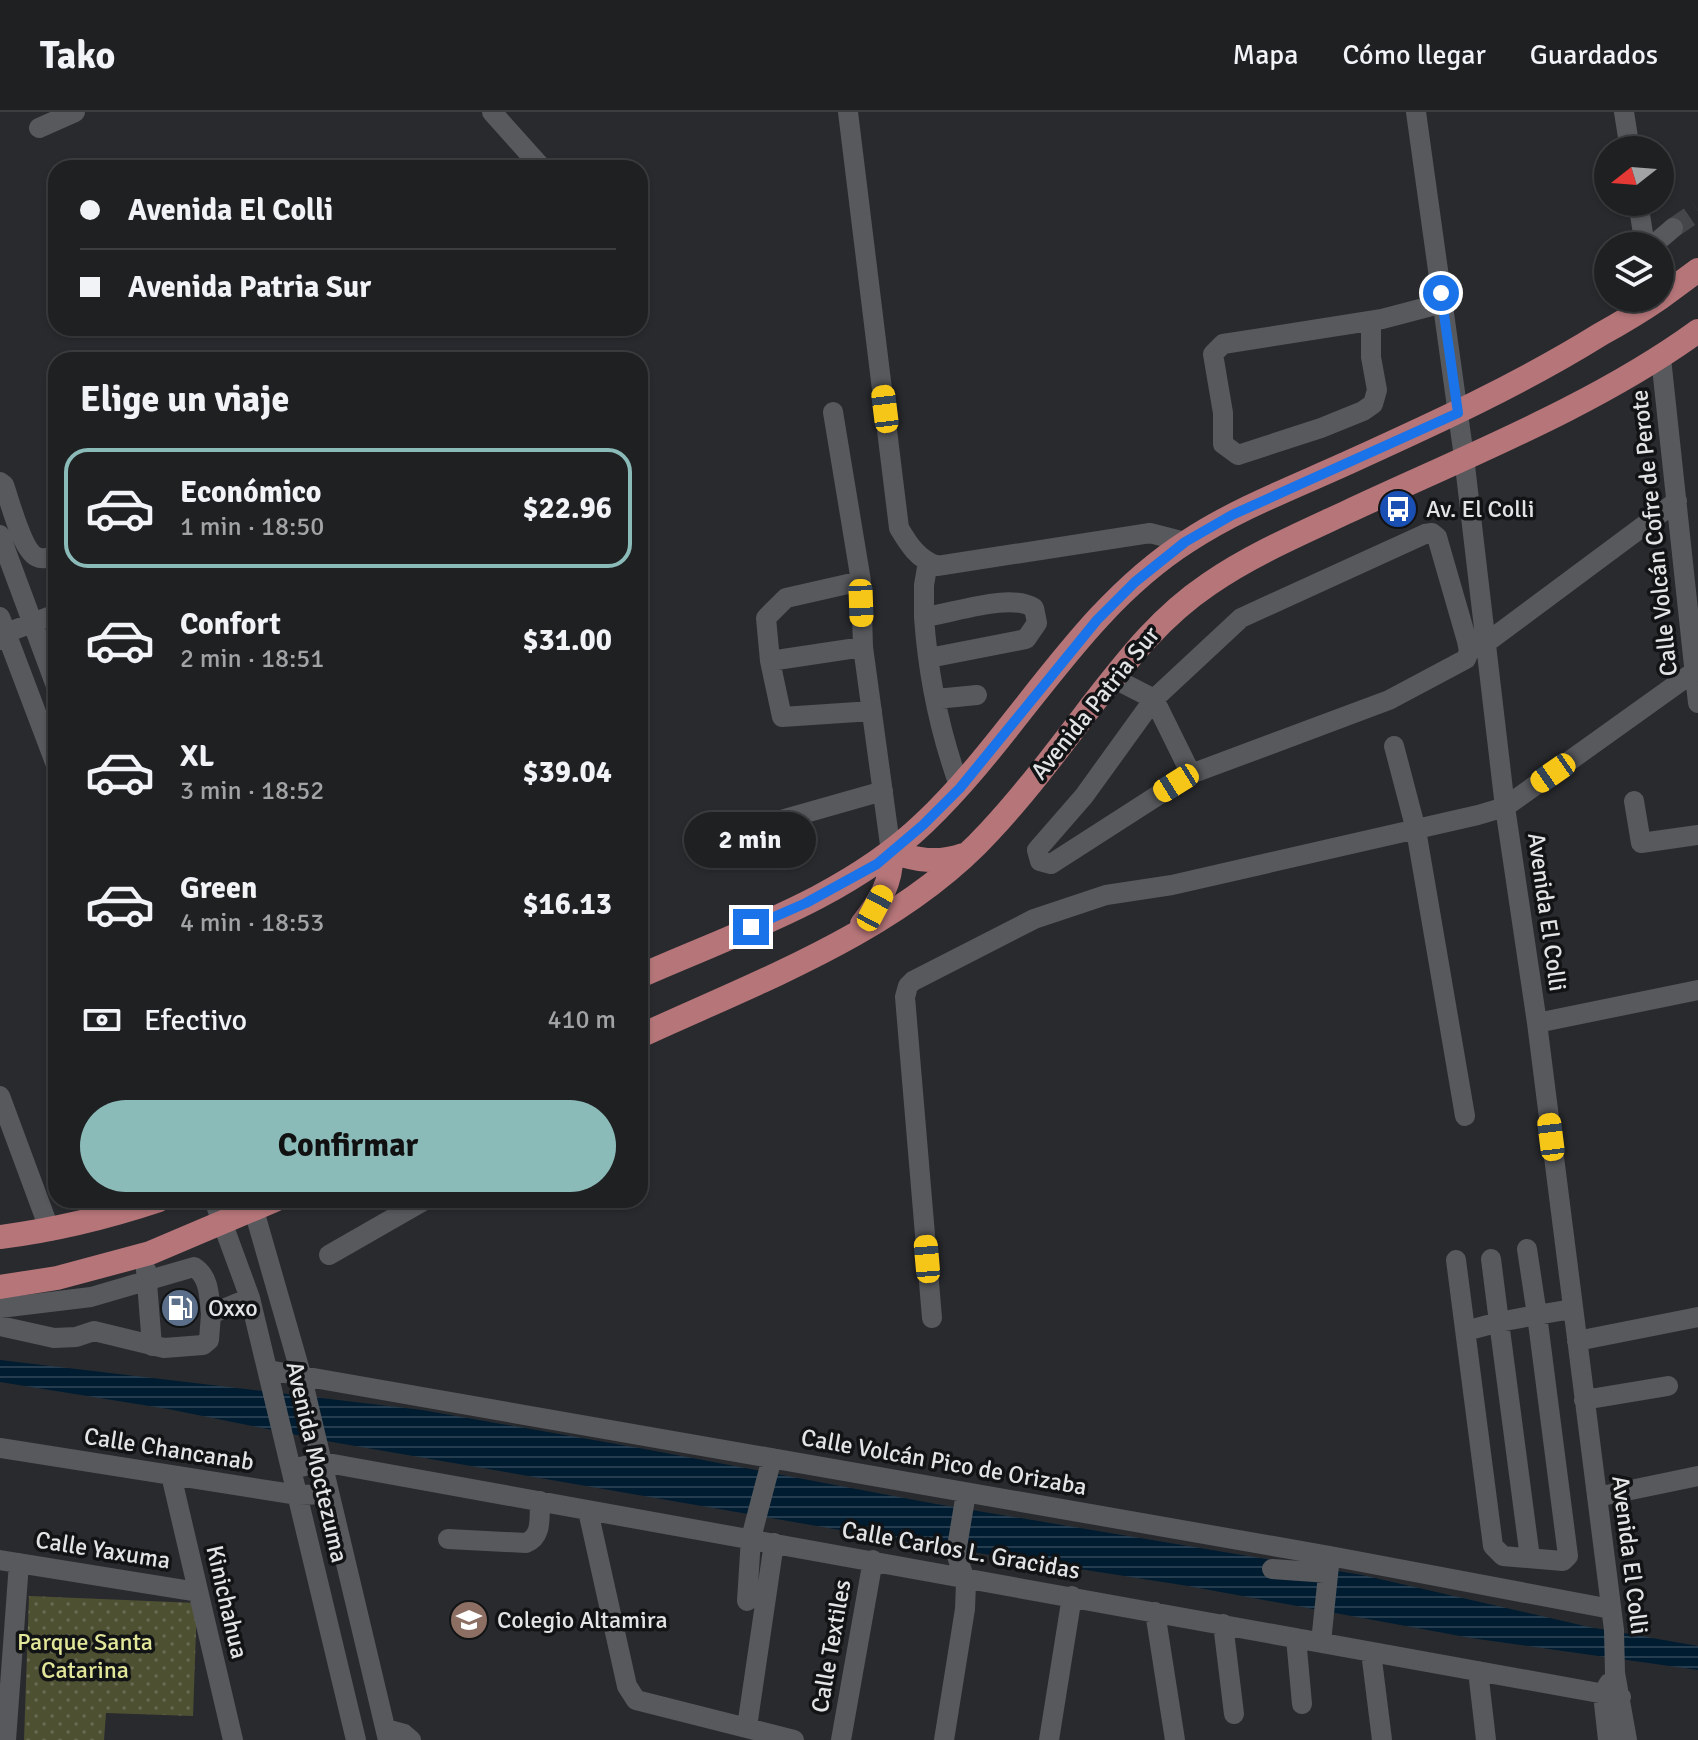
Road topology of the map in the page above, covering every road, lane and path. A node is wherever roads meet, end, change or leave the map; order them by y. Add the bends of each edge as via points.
1 (75, 112) edge
2 (492, 112) edge
3 (848, 112) edge
4 (1416, 112) edge
5 (1624, 112) edge
6 (39, 128) dead end
7 (1628, 136) edge
8 (535, 160) edge
9 (1673, 228) tunnel mouth
10 (1668, 232) edge
11 (1698, 270) edge
12 (1674, 287) edge
13 (1442, 298) junction
14 (1635, 312) edge
15 (1376, 320) junction
16 (1698, 331) edge
17 (1661, 358) junction
18 (833, 412) dead end
19 (1458, 413) junction
20 (1464, 457) junction
21 (0, 482) edge
22 (1677, 501) junction
23 (0, 535) edge
24 (1185, 542) junction
25 (48, 558) edge
26 (928, 562) junction
27 (861, 581) junction
28 (48, 617) edge
29 (924, 617) junction
30 (32, 622) junction
31 (4, 638) edge
32 (48, 640) edge
33 (1486, 643) junction
34 (863, 647) junction
35 (929, 658) junction
36 (770, 661) junction
37 (1696, 670) edge
38 (1113, 678) junction
39 (977, 695) dead end
40 (936, 699) junction
41 (1154, 699) junction
42 (1698, 703) edge
43 (872, 711) junction
44 (48, 745) edge
45 (1394, 746) dead end
46 (1191, 774) junction
47 (960, 788) junction
48 (883, 791) junction
49 (1634, 801) dead end
50 (1505, 807) junction
51 (749, 829) dead end
52 (1416, 830) junction
53 (1698, 835) edge
54 (891, 852) junction
55 (967, 854) junction
56 (855, 933) junction
57 (648, 972) edge
58 (1698, 990) edge
59 (1537, 1023) junction
60 (648, 1032) edge
61 (0, 1096) edge
62 (1465, 1116) dead end
63 (127, 1208) edge
64 (217, 1208) edge
65 (251, 1208) edge
66 (261, 1208) edge
67 (411, 1208) edge
68 (223, 1223) junction
69 (50, 1231) junction
70 (0, 1237) edge
71 (186, 1238) junction
72 (1527, 1249) dead end
73 (143, 1255) junction
74 (329, 1255) dead end
75 (1491, 1259) dead end
76 (1456, 1260) dead end
77 (194, 1267) junction
78 (148, 1282) junction
79 (0, 1287) edge
80 (59, 1289) junction
81 (91, 1297) junction
82 (250, 1298) junction
83 (22, 1306) junction
84 (0, 1308) edge
85 (1572, 1309) junction
86 (211, 1314) junction
87 (1537, 1315) junction
88 (1698, 1317) edge
89 (932, 1318) dead end
90 (1499, 1322) junction
91 (0, 1326) edge
92 (94, 1331) junction
93 (1466, 1331) junction
94 (26, 1333) junction
95 (1577, 1341) junction
96 (152, 1346) junction
97 (270, 1375) junction
98 (303, 1383) junction
99 (1668, 1386) dead end
100 (1584, 1400) junction
101 (0, 1448) edge
102 (320, 1452) junction
103 (770, 1464) junction
104 (292, 1469) junction
105 (171, 1475) junction
106 (1698, 1476) edge
107 (329, 1494) junction
108 (298, 1495) junction
109 (1597, 1497) junction
110 (965, 1499) junction
111 (540, 1501) junction
112 (588, 1511) junction
113 (753, 1530) junction
114 (448, 1539) dead end
115 (774, 1543) junction
116 (1530, 1558) junction
117 (873, 1560) junction
118 (9, 1561) edge
119 (1329, 1565) junction
120 (1272, 1569) dead end
121 (963, 1576) junction
122 (198, 1592) junction
123 (1072, 1596) junction
124 (747, 1601) dead end
125 (1611, 1609) junction
126 (1155, 1612) junction
127 (1223, 1624) junction
128 (1322, 1633) junction
129 (1296, 1638) junction
130 (1371, 1652) junction
131 (1478, 1671) junction
132 (1612, 1696) junction
133 (1302, 1704) dead end
134 (1234, 1714) dead end
135 (747, 1727) junction
136 (412, 1734) edge
137 (387, 1735) edge
138 (6, 1740) edge
139 (233, 1740) edge
140 (356, 1740) edge
141 (794, 1740) edge
142 (841, 1740) edge
143 (944, 1740) edge
144 (1049, 1740) edge
145 (1175, 1740) edge
146 (1382, 1740) edge
147 (1486, 1740) edge
148 (1608, 1740) edge
149 (1627, 1740) edge

1 - 6 street
2 - 8 street
3 - 26 street via 899,528
4 - 13 street, Avenida El Colli
5 - 7 street
9 - 10 street
11 - 12 main road, Avenida Patria Sur
13 - 15 street
13 - 19 street, Avenida El Colli
14 - 19 main road, Avenida Patria Sur
15 - 15 street via 1219,345 1213,354 1223,444 1238,455 1321,428 1373,404
16 - 17 main road, Avenida Patria Sur
17 - 20 main road, Avenida Patria Sur
17 - 22 street, Calle Volcán Cofre de Perote
18 - 27 street
19 - 20 street, Avenida El Colli
19 - 24 main road, Avenida Patria Sur via 1232,515
20 - 33 street, Avenida El Colli
20 - 38 main road, Avenida Patria Sur via 1211,582 1174,609
21 - 25 street via 27,550
22 - 33 street
22 - 37 street, Calle Volcán Cofre de Perote
23 - 30 street
24 - 26 street via 1150,533 937,566
24 - 47 main road, Avenida Patria Sur via 1097,620
26 - 29 street
27 - 34 street
27 - 36 street via 786,598 766,618
28 - 30 street
29 - 35 street
29 - 35 street via 1016,601 1034,608 1037,623 1026,639 1017,642
30 - 31 street
30 - 32 street
31 - 32 street
31 - 44 street
33 - 50 street, Avenida El Colli
34 - 36 street
34 - 43 street
35 - 40 street
36 - 43 street via 782,717
37 - 42 street, Calle Volcán Cofre de Perote
37 - 50 street
38 - 41 street
38 - 55 main road, Avenida Patria Sur
39 - 40 street
40 - 47 street
41 - 46 street
41 - 46 street via 1037,856 1051,864
41 - 46 street via 1241,618 1425,534 1437,537 1467,641 1466,659 1389,700
43 - 48 street
45 - 52 street
47 - 54 main road, Avenida Patria Sur
48 - 51 street
48 - 54 street
49 - 53 street via 1641,843
50 - 52 street
50 - 59 street, Avenida El Colli
52 - 62 street
52 - 89 street via 1106,895 1034,919 908,986
54 - 55 main road via 933,862
54 - 56 main road via 888,883
54 - 57 main road, Avenida Patria Sur via 806,903
55 - 56 main road, Avenida Patria Sur
56 - 60 main road, Avenida Patria Sur
58 - 59 street
59 - 85 street, Avenida El Colli
61 - 69 street
63 - 69 main road
64 - 68 street, Avenida Moctezuma
65 - 68 main road
66 - 98 street, Avenida Moctezuma
67 - 74 street
68 - 71 main road
68 - 82 street, Avenida Moctezuma
69 - 70 main road
71 - 73 main road
71 - 77 street
72 - 87 street
73 - 78 street
73 - 80 main road
75 - 90 street
76 - 93 street
77 - 78 street
77 - 86 street via 207,1282
78 - 81 street
78 - 96 street
79 - 80 main road
80 - 81 street
80 - 83 street
81 - 92 street
82 - 86 street
82 - 97 street, Avenida Moctezuma
83 - 84 street
83 - 94 street
85 - 87 street
85 - 95 street, Avenida El Colli
86 - 96 street via 209,1340 203,1345
87 - 90 street
87 - 116 street via 1569,1554 1563,1561
88 - 95 street
90 - 93 street
90 - 116 street
91 - 94 street
92 - 94 street via 54,1338
92 - 96 street
93 - 116 street via 1493,1546 1503,1556
95 - 100 street, Avenida El Colli
97 - 98 street, Calle Volcán Pico de Orizaba
97 - 104 street, Avenida Moctezuma
98 - 102 street, Avenida Moctezuma
98 - 103 street, Calle Volcán Pico de Orizaba
99 - 100 street
100 - 109 street, Avenida El Colli
101 - 105 street, Calle Chancanab
102 - 104 street, Calle Carlos L. Gracidas
102 - 107 street, Avenida Moctezuma
102 - 111 street, Calle Carlos L. Gracidas
103 - 110 street, Calle Volcán Pico de Orizaba
103 - 113 street
104 - 108 street, Avenida Moctezuma
105 - 108 street, Calle Chancanab
105 - 122 street, Kinichahua
106 - 109 street
107 - 108 street, Calle Chancanab
107 - 137 street, Avenida Moctezuma
108 - 140 street, Avenida Moctezuma
109 - 125 street, Avenida El Colli
110 - 119 street, Calle Volcán Pico de Orizaba
110 - 121 street via 956,1553
111 - 112 street, Calle Carlos L. Gracidas
111 - 114 street via 534,1540
112 - 113 street, Calle Carlos L. Gracidas
112 - 135 street via 627,1686 636,1700
113 - 115 street, Calle Carlos L. Gracidas
113 - 124 street
115 - 117 street, Calle Carlos L. Gracidas
115 - 135 street
117 - 121 street, Calle Carlos L. Gracidas
117 - 142 street, Calle Textiles
118 - 122 street, Calle Yaxuma
118 - 138 street
119 - 120 street
119 - 125 street, Calle Volcán Pico de Orizaba
119 - 128 street
121 - 123 street, Calle Carlos L. Gracidas
121 - 143 street via 967,1592
122 - 139 street, Kinichahua
123 - 126 street, Calle Carlos L. Gracidas
123 - 144 street
125 - 132 street, Avenida El Colli via 1616,1666
126 - 127 street, Calle Carlos L. Gracidas
126 - 145 street
127 - 129 street, Calle Carlos L. Gracidas
127 - 134 street
128 - 129 street, Calle Carlos L. Gracidas
128 - 130 street, Calle Carlos L. Gracidas
129 - 133 street
130 - 131 street, Calle Carlos L. Gracidas
130 - 146 street
131 - 132 street, Calle Carlos L. Gracidas
131 - 147 street
132 - 148 street, Avenida El Colli
132 - 149 street, Avenida El Colli
135 - 141 street
136 - 137 street

